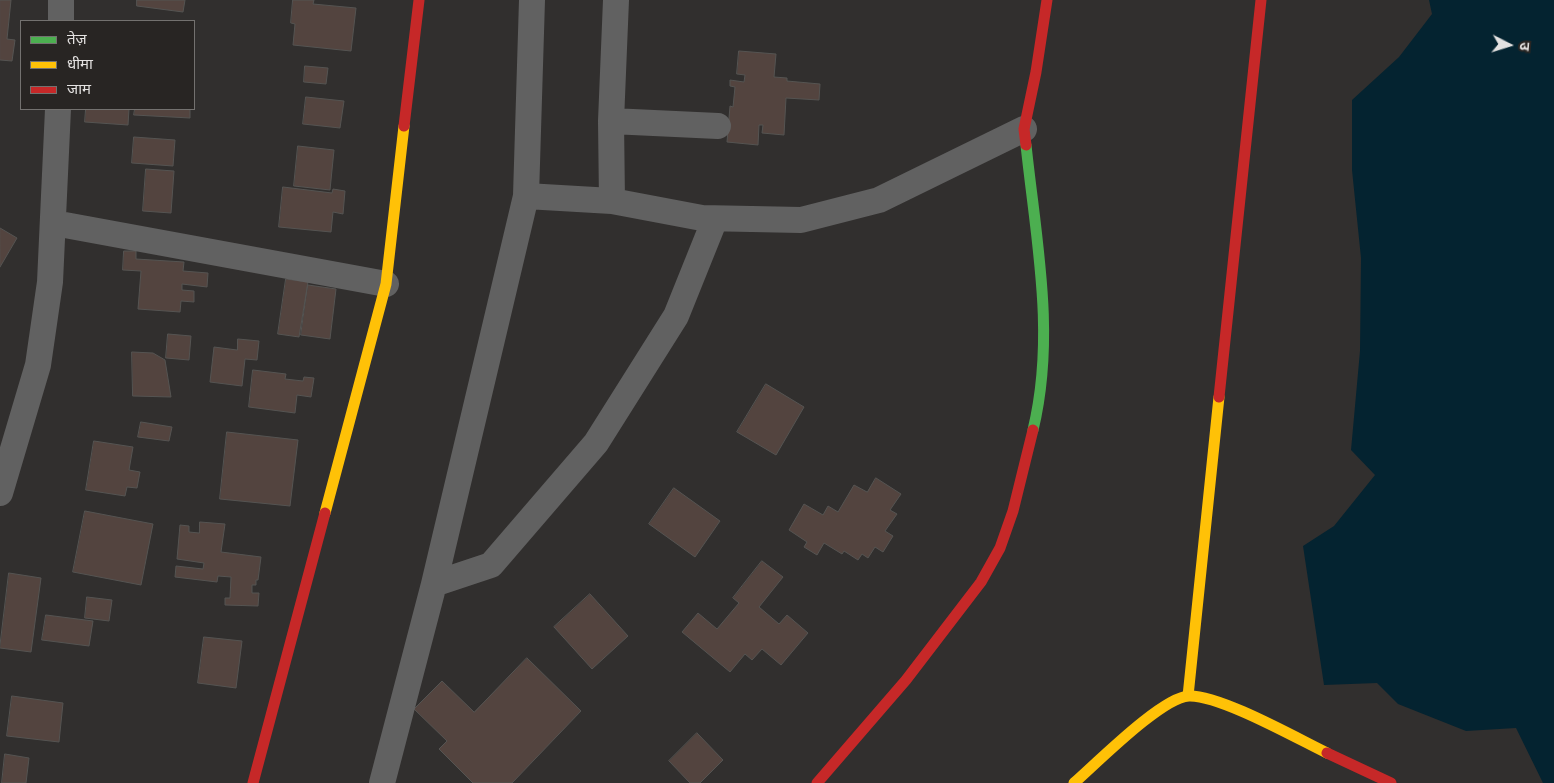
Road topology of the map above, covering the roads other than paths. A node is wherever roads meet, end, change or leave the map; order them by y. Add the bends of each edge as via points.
1 (61, 0) edge
2 (419, 0) edge
3 (532, 0) edge
4 (616, 0) edge
5 (1046, 0) edge
6 (1262, 0) edge
7 (61, 20) edge
8 (58, 110) edge
9 (611, 121) junction
10 (718, 126) dead end
11 (1024, 129) junction
12 (526, 196) junction
13 (612, 201) junction
14 (715, 219) junction
15 (54, 223) junction
16 (386, 284) junction
17 (0, 493) edge
18 (434, 584) junction
19 (1188, 696) junction
20 (252, 783) edge
21 (382, 783) edge
22 (817, 783) edge
23 (1074, 783) edge
24 (1391, 783) edge

1 - 7 street
2 - 16 street
3 - 12 street
4 - 9 street
5 - 11 street
6 - 19 street
8 - 15 street
9 - 10 street
9 - 13 street
11 - 14 street via 879,200 801,220
11 - 22 street via 1044,312 1045,356 1040,401 1013,511 1000,548 981,582 906,680
12 - 13 street
12 - 18 street
13 - 14 street
14 - 18 street via 676,316 596,443 492,565
15 - 16 street
15 - 17 street via 50,282 38,365
16 - 20 street
18 - 21 street
19 - 23 street via 1160,708
19 - 24 street via 1215,700

